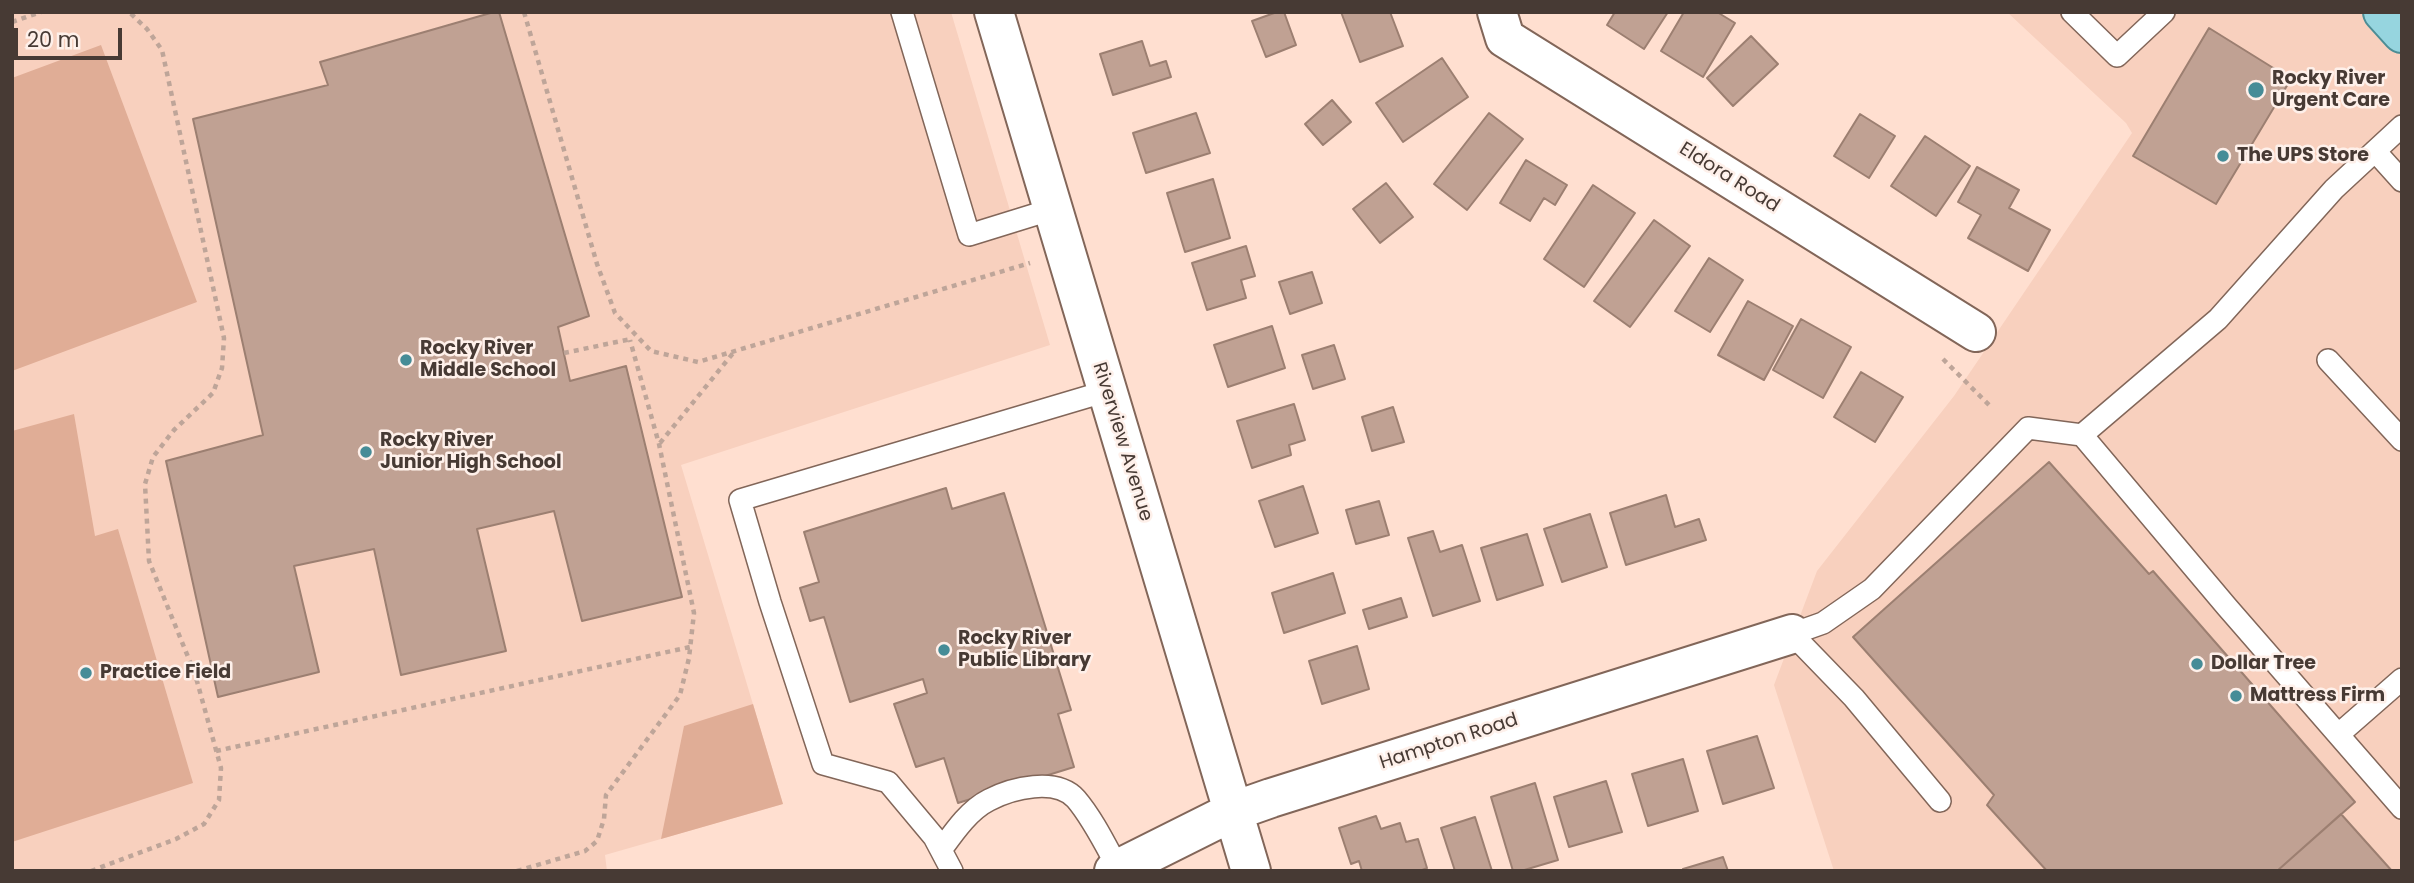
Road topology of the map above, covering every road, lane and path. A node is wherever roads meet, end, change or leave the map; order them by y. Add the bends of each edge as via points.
1 (41, 12) edge
2 (129, 12) edge
3 (523, 12) edge
4 (902, 12) edge
5 (994, 12) edge
6 (1497, 12) edge
7 (2072, 12) edge
8 (2164, 12) edge
9 (2384, 12) edge
10 (12, 22) edge
11 (2402, 33) edge
12 (2402, 127) edge
13 (2375, 151) junction
14 (2402, 181) edge
15 (1053, 209) junction
16 (1031, 262) dead end
17 (1976, 332) dead end
18 (639, 338) junction
19 (630, 340) junction
20 (1935, 351) dead end
21 (734, 352) junction
22 (564, 354) dead end
23 (2328, 360) dead end
24 (1107, 391) junction
25 (1989, 405) dead end
26 (2082, 435) junction
27 (2402, 440) edge
28 (659, 444) junction
29 (1792, 634) junction
30 (690, 648) junction
31 (2402, 679) edge
32 (2339, 734) junction
33 (216, 751) junction
34 (1940, 801) dead end
35 (2402, 808) edge
36 (1234, 811) junction
37 (941, 850) junction
38 (1116, 870) edge
39 (91, 871) edge
40 (517, 871) edge
41 (952, 871) edge
42 (1251, 871) edge

1 - 10 path
2 - 33 path via 162,50 224,338 222,369 213,393 153,457 145,484 149,561 195,674
3 - 18 path via 597,264 615,313
4 - 15 lane via 969,235
5 - 15 street, Riverview Avenue
6 - 17 street, Eldora Road via 1505,38
7 - 8 lane via 2117,56
9 - 11 main road
12 - 13 lane
13 - 14 lane
13 - 26 lane via 2334,189 2218,319
15 - 24 street, Riverview Avenue
16 - 21 path
18 - 19 path
18 - 21 path via 651,351 698,362
19 - 22 path
19 - 28 path
20 - 25 path
21 - 28 path
23 - 27 lane
24 - 36 street, Riverview Avenue
24 - 37 lane via 740,500 823,764 888,782
26 - 29 lane via 2028,428 1872,589 1823,624
26 - 32 lane
28 - 30 path via 694,613
29 - 34 lane via 1854,698
29 - 36 street, Hampton Road
30 - 33 path
30 - 40 path via 680,695 606,795 597,841 585,851
31 - 32 lane
32 - 35 lane
33 - 39 path via 221,768 219,800 204,824
36 - 38 street, Hampton Road
36 - 42 street, Riverview Avenue
37 - 38 lane via 962,822 989,800 1029,787 1049,786 1074,797
37 - 41 lane

